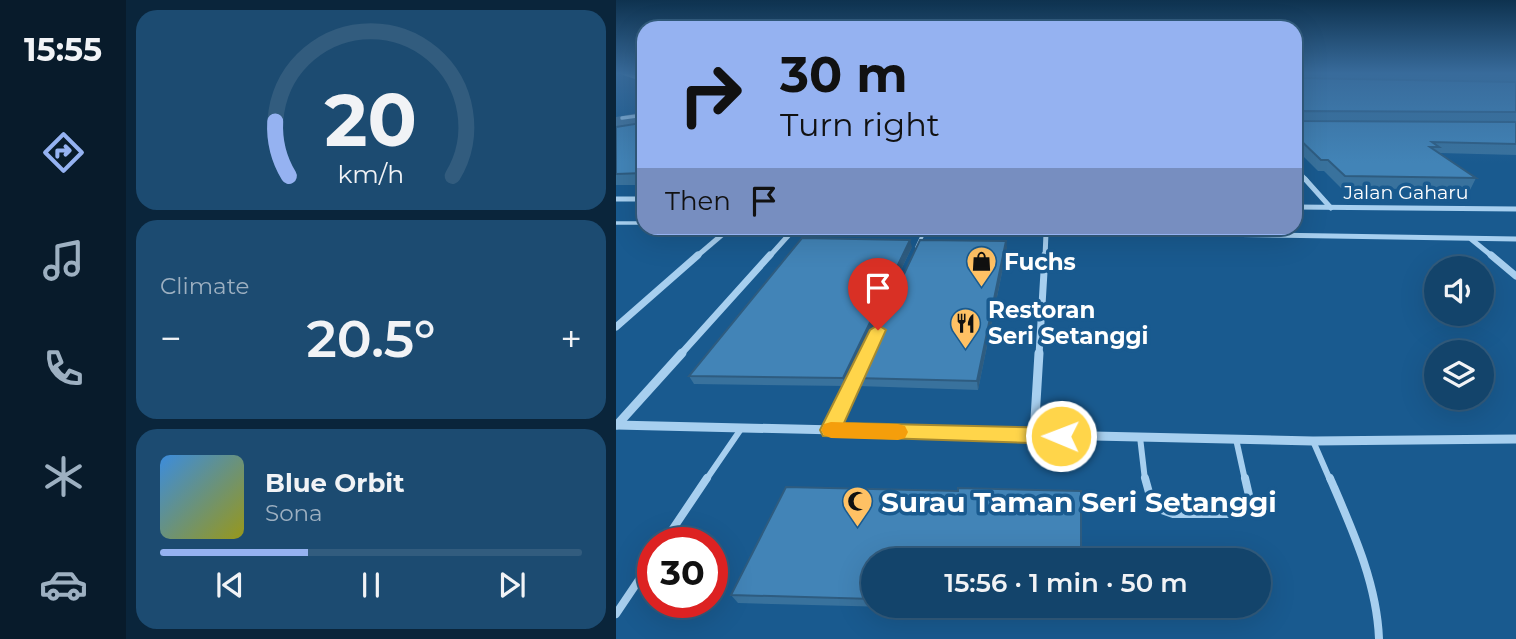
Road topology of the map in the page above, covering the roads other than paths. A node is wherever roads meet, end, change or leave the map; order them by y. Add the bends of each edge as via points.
1 (637, 116) edge
2 (622, 118) dead end
3 (1302, 176) edge
4 (616, 199) edge
5 (637, 199) edge
6 (1302, 207) edge
7 (1331, 208) junction
8 (1516, 209) edge
9 (616, 223) edge
10 (637, 223) edge
11 (722, 235) edge
12 (789, 235) edge
13 (923, 235) edge
14 (1046, 235) edge
15 (1188, 235) edge
16 (1471, 239) junction
17 (1516, 239) edge
18 (913, 255) edge
19 (1516, 276) edge
20 (616, 327) edge
21 (860, 368) edge
22 (617, 425) edge
23 (741, 429) junction
24 (831, 430) junction
25 (1034, 435) junction
26 (1140, 437) junction
27 (1236, 439) junction
28 (1516, 439) edge
29 (1313, 441) junction
30 (674, 527) edge
31 (637, 583) edge
32 (616, 614) edge
33 (1380, 639) edge

1 - 2 street
3 - 7 street
4 - 5 street
6 - 7 street, Jalan Gaharu
7 - 8 street, Jalan Gaharu
9 - 10 lane
11 - 20 street
12 - 22 street
13 - 18 lane
14 - 25 street
15 - 16 street
16 - 17 street
16 - 19 street
21 - 24 lane
22 - 23 street
23 - 24 street
23 - 30 lane
24 - 25 street
25 - 26 street
26 - 27 street
26 - 27 lane via 1153,507 1173,514 1244,514 1251,503
27 - 29 street
28 - 29 street
29 - 33 lane via 1366,573 1381,622
31 - 32 lane

